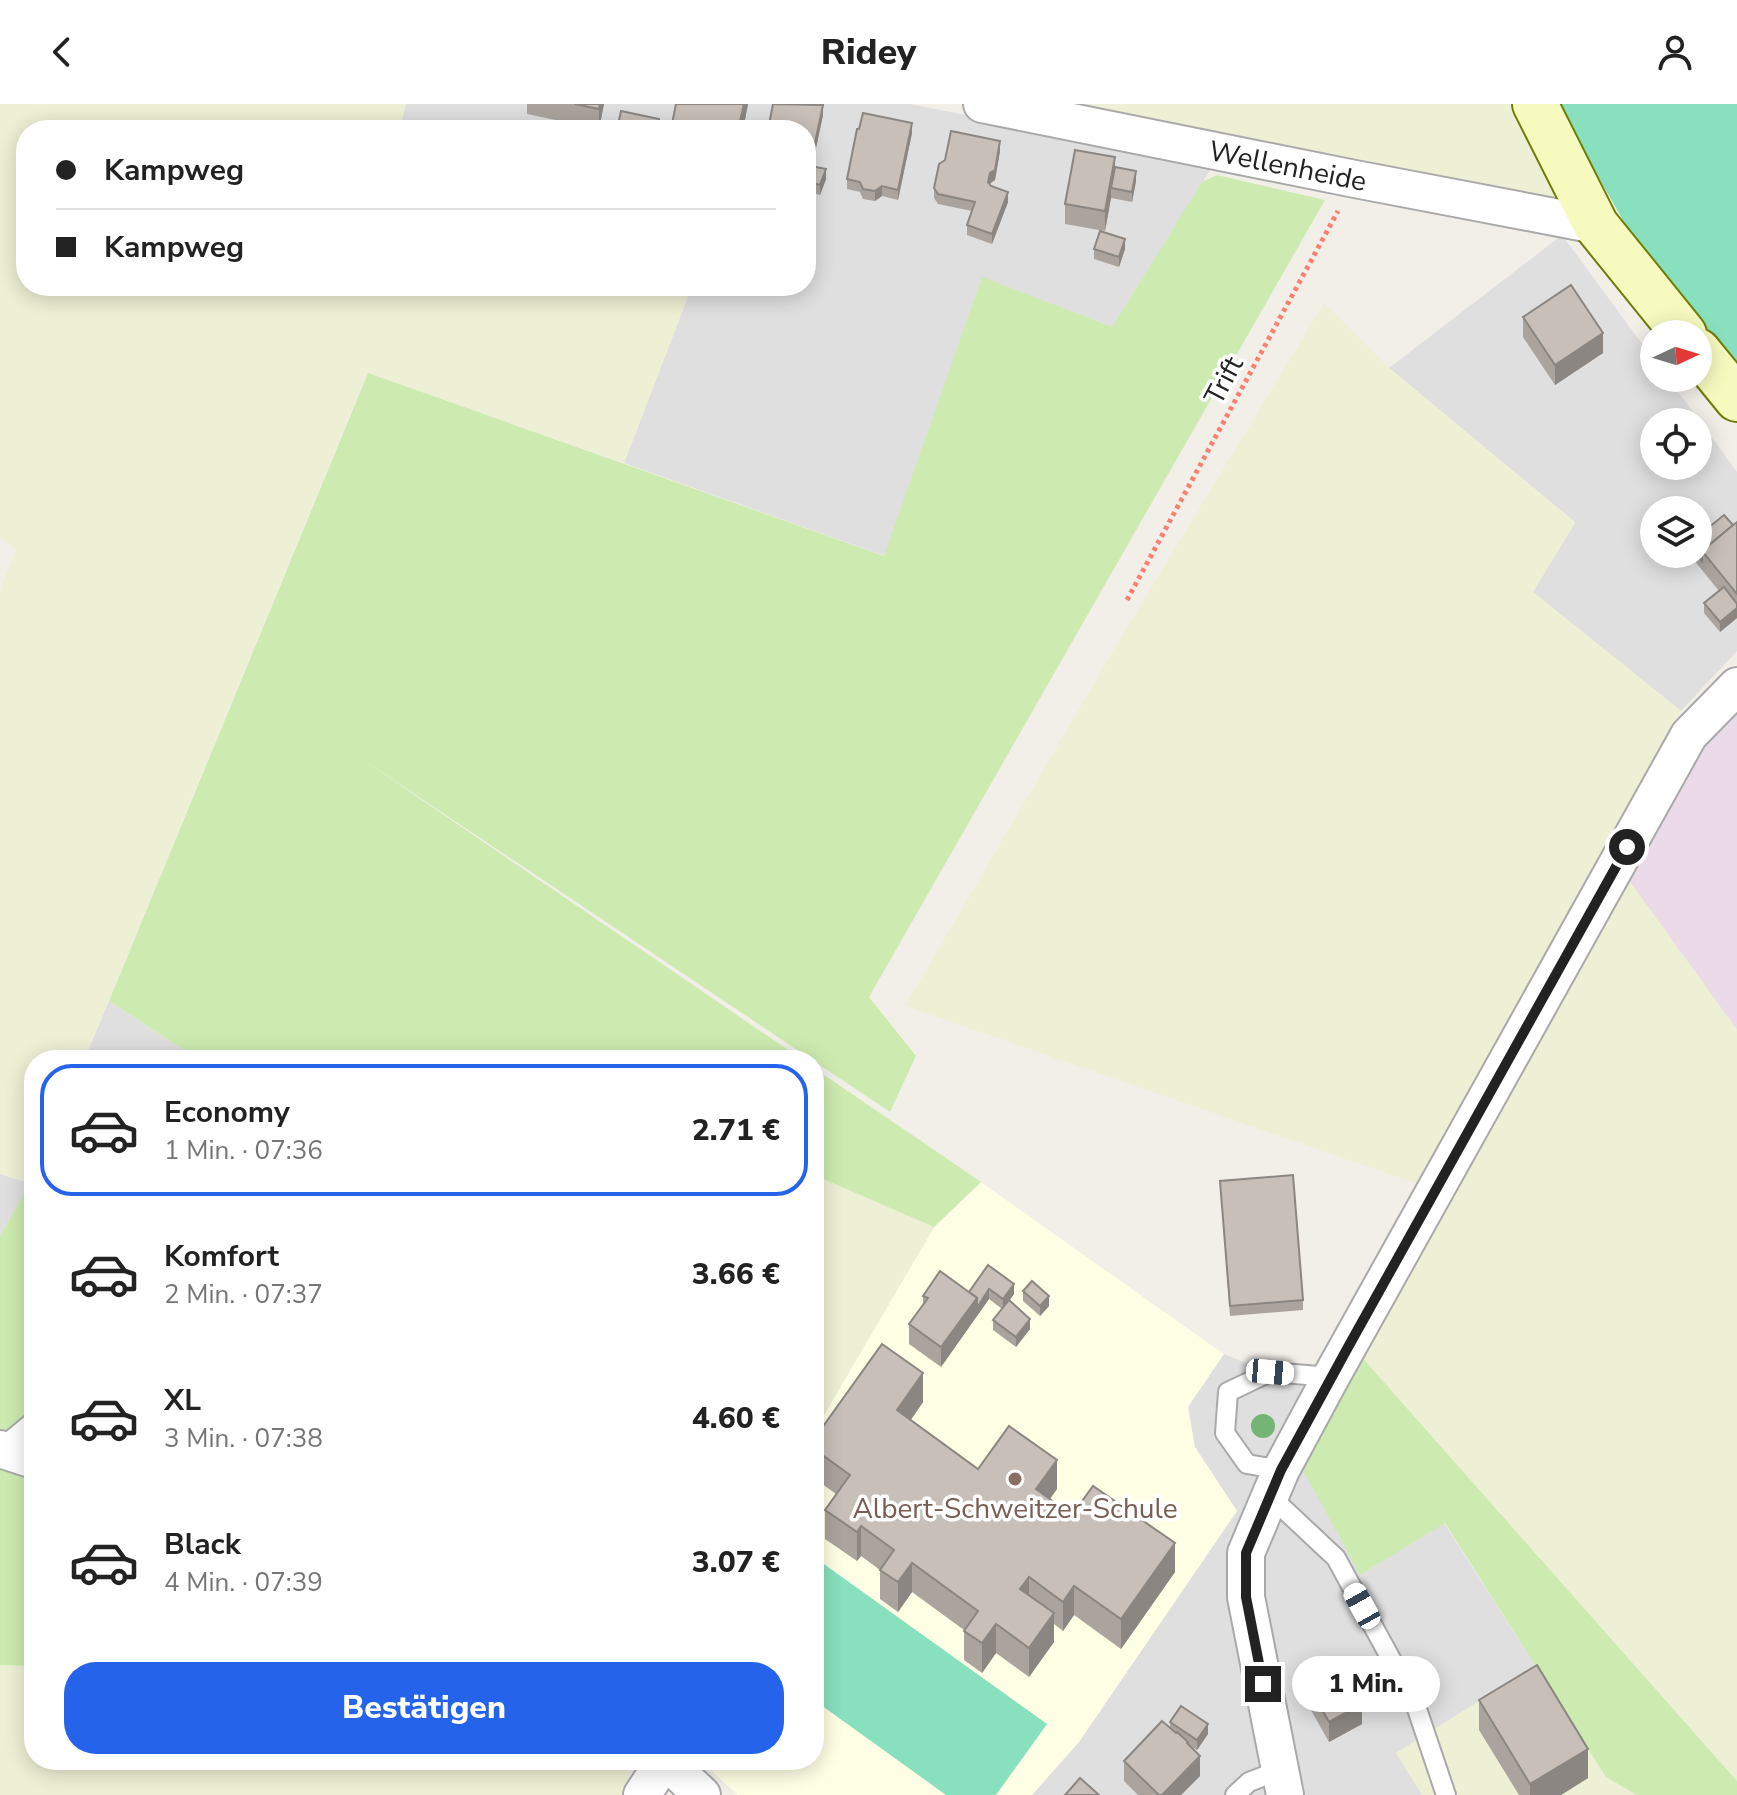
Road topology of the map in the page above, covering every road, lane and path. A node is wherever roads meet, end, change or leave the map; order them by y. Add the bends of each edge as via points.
1 (982, 104) edge
2 (1535, 104) edge
3 (1355, 179) junction
4 (1596, 225) junction
5 (1673, 320) edge
6 (1712, 368) edge
7 (1737, 399) edge
8 (1127, 600) dead end
9 (1737, 686) edge
10 (1331, 1377) junction
11 (24, 1429) edge
12 (0, 1449) edge
13 (24, 1457) edge
14 (1276, 1484) junction
15 (658, 1770) edge
16 (676, 1770) edge
17 (1282, 1783) edge
18 (642, 1795) edge
19 (702, 1795) edge
20 (1235, 1795) edge
21 (1446, 1795) edge

1 - 3 street, Wellenheide
2 - 4 main road
3 - 4 street, Wellenheide
3 - 8 path, Trift
4 - 5 main road
6 - 7 main road
9 - 10 street via 1689,735
10 - 14 street
10 - 14 lane via 1270,1372 1228,1392 1225,1433 1247,1464
11 - 12 lane
12 - 13 street
14 - 17 street via 1246,1553 1246,1597
14 - 21 lane via 1336,1558 1415,1703
15 - 18 street
16 - 19 street
17 - 20 lane via 1249,1782

